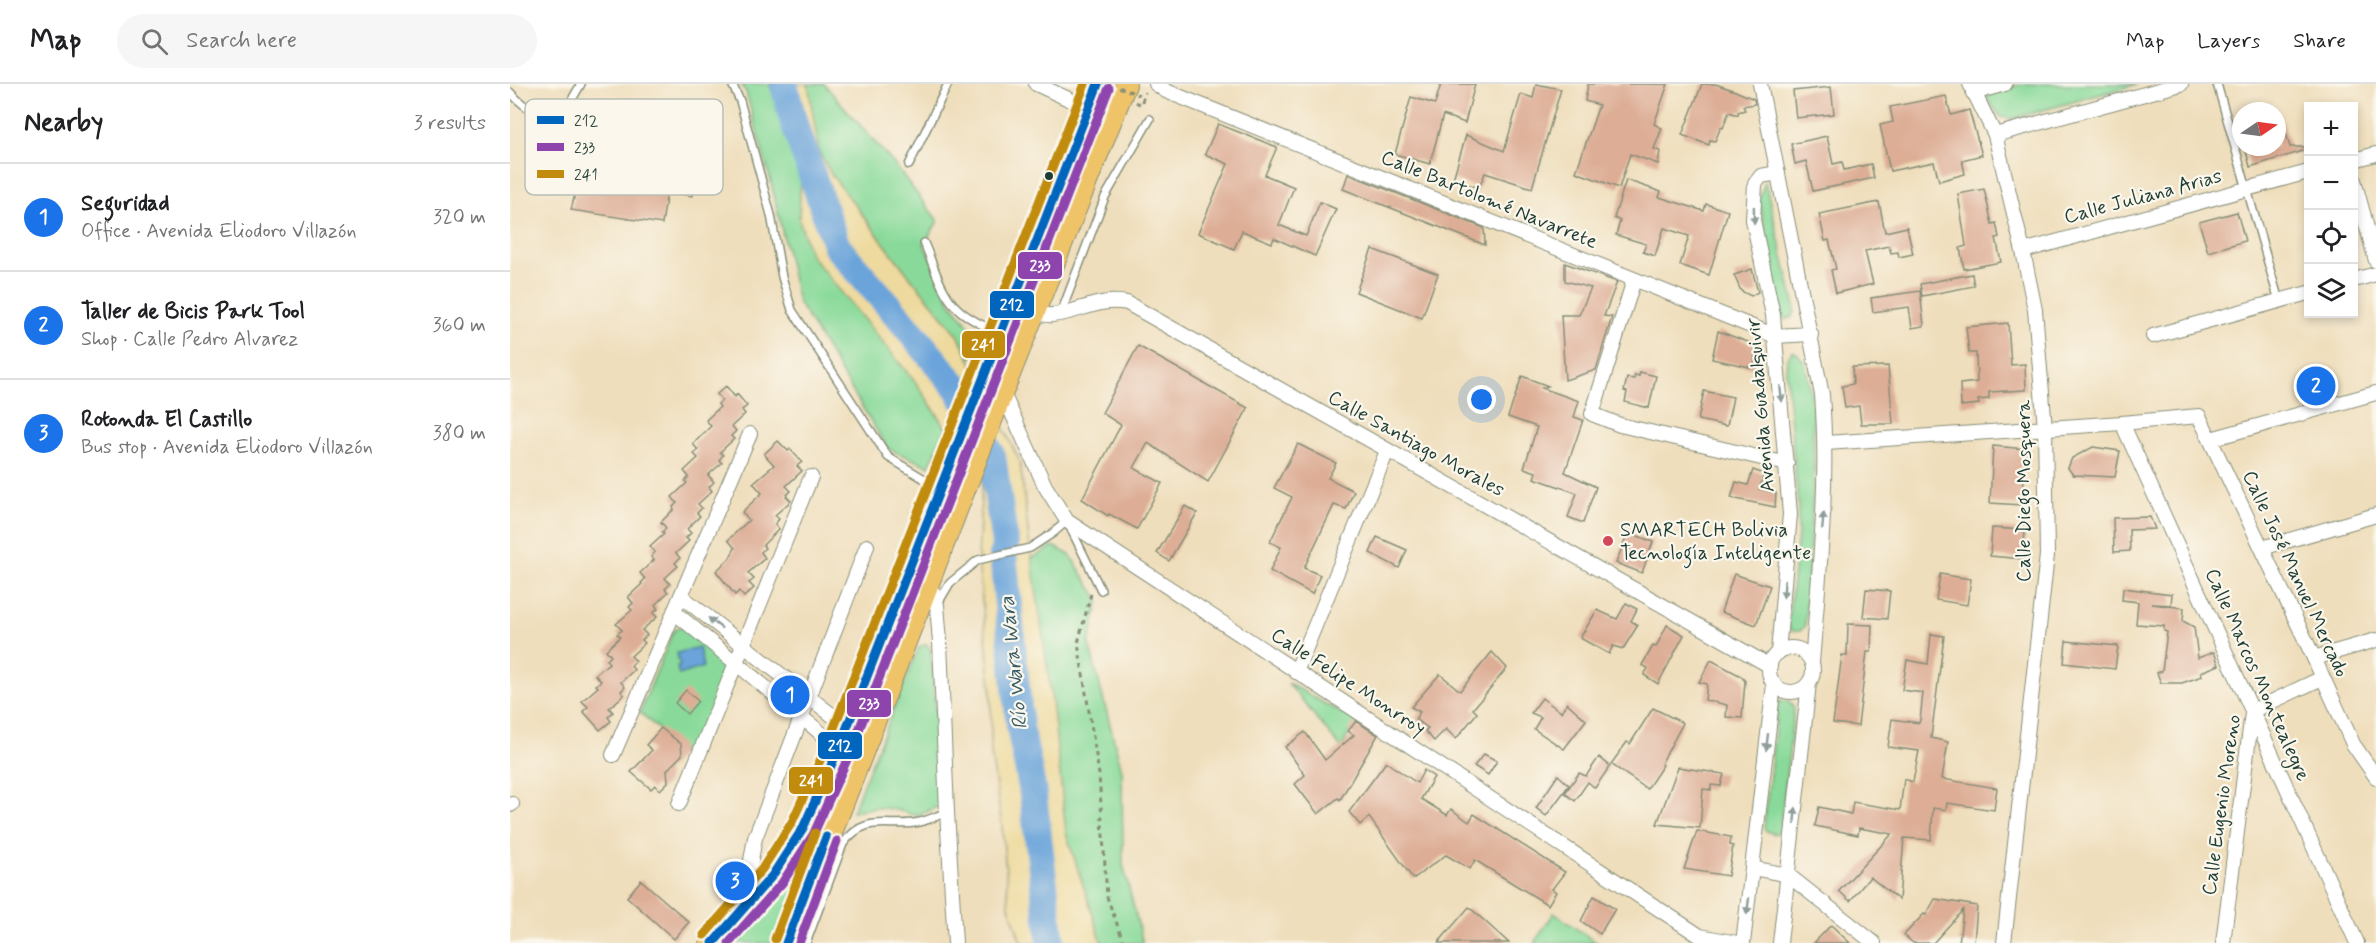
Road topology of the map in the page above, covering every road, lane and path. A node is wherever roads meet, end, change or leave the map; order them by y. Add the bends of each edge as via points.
1 (581, 84) edge
2 (732, 84) edge
3 (948, 84) edge
4 (1036, 84) edge
5 (1098, 84) edge
6 (1111, 84) edge
7 (1156, 84) edge
8 (1760, 84) edge
9 (2005, 84) edge
10 (2181, 84) edge
11 (2217, 84) edge
12 (1972, 88) edge
13 (1131, 90) edge
14 (510, 92) edge
15 (1145, 96) dead end
16 (572, 99) edge
17 (525, 107) edge
18 (1088, 108) junction
19 (1150, 118) dead end
20 (1995, 135) junction
21 (2376, 154) edge
22 (2358, 159) edge
23 (909, 165) dead end
24 (1778, 173) junction
25 (2304, 173) edge
26 (2247, 189) junction
27 (2358, 195) edge
28 (924, 243) dead end
29 (2023, 251) junction
30 (2376, 261) edge
31 (2376, 274) edge
32 (2358, 279) edge
33 (1634, 280) junction
34 (2304, 294) edge
35 (2279, 301) junction
36 (1033, 312) junction
37 (1061, 312) junction
38 (1810, 334) junction
39 (1001, 335) junction
40 (1776, 336) junction
41 (2153, 336) dead end
42 (995, 388) junction
43 (2376, 393) edge
44 (2122, 423) junction
45 (2045, 428) junction
46 (750, 434) dead end
47 (2211, 439) junction
48 (1826, 443) junction
49 (1387, 451) junction
50 (961, 464) junction
51 (1787, 464) junction
52 (811, 477) dead end
53 (941, 489) junction
54 (2376, 515) edge
55 (1066, 521) junction
56 (867, 546) dead end
57 (2262, 548) junction
58 (1095, 578) junction
59 (1101, 590) dead end
60 (932, 595) junction
61 (681, 596) junction
62 (674, 612) junction
63 (2376, 640) edge
64 (743, 645) junction
65 (1778, 652) junction
66 (2314, 658) junction
67 (736, 663) junction
68 (1812, 663) junction
69 (1770, 666) junction
70 (1296, 672) junction
71 (2322, 678) junction
72 (1809, 683) junction
73 (1774, 684) junction
74 (810, 697) junction
75 (2252, 711) junction
76 (801, 718) junction
77 (843, 738) junction
78 (613, 756) dead end
79 (2371, 763) edge
80 (2376, 777) edge
81 (679, 804) dead end
82 (947, 812) junction
83 (1752, 868) junction
84 (1788, 875) junction
85 (742, 910) junction
86 (713, 943) edge
87 (786, 943) edge
88 (806, 943) edge
89 (955, 943) edge
90 (1124, 943) edge
91 (1737, 943) edge
92 (1743, 943) edge
93 (1780, 943) edge
94 (1874, 943) edge
95 (2004, 943) edge
96 (2223, 943) edge
97 (2357, 943) edge

1 - 16 lane
2 - 53 lane via 740,100 771,215 792,310 888,457
3 - 23 lane
4 - 18 street
5 - 18 highway
6 - 13 path, bridge
7 - 33 street, Calle Bartolomé Navarrete
8 - 24 street
9 - 12 street
10 - 20 street
11 - 26 lane
12 - 20 street, Calle Diego Mosquera
13 - 15 path via 1136,103 1141,105
13 - 36 highway
14 - 17 lane
18 - 39 highway
19 - 37 lane via 1105,197
20 - 29 street, Calle Diego Mosquera
21 - 22 street
24 - 38 street
24 -> 40 street, Avenida Guadalquivir via 1761,176 1755,184 1753,220
25 - 26 street, Calle Juliana Arias
26 - 29 street, Calle Juliana Arias
26 - 35 lane
27 - 30 street
28 - 39 lane via 954,305
29 - 45 street, Calle Diego Mosquera via 2035,310
31 - 32 street
33 - 40 street, Calle Bartolomé Navarrete
33 - 51 street via 1592,414 1620,425
34 - 35 street
35 - 41 street
36 - 37 street, Calle Santiago Morales
36 - 42 highway
37 - 49 street, Calle Santiago Morales via 1114,300 1127,303
38 - 40 street, Calle Bartolomé Navarrete
38 - 48 street via 1822,395
39 - 42 highway
40 -> 51 street, Avenida Guadalquivir
42 - 50 highway
42 - 55 street, Calle Felipe Monrroy
43 - 47 street
44 - 45 street
44 - 47 street, Calle José Manuel Mercado via 2199,416
44 - 75 street, Calle Marcos Montealegre
45 - 48 street
45 - 95 street, Calle Diego Mosquera via 2047,555
46 - 61 street
47 - 57 street, Calle José Manuel Mercado
68 -> 48 street via 1826,495
49 - 69 street, Calle Santiago Morales
49 - 70 street
50 - 53 highway
50 - 60 highway
51 -> 65 street, Avenida Guadalquivir via 1790,514
52 - 64 street
53 - 77 highway
54 - 57 street
55 - 58 lane
55 - 60 lane via 1030,548 978,560
55 - 70 street, Calle Felipe Monrroy
56 - 74 street
57 - 66 street, Calle José Manuel Mercado
58 - 59 lane
58 - 90 path via 1078,643 1098,774 1107,897
60 - 82 street
60 - 87 highway
61 - 62 street
64 -> 61 street
62 - 67 street
62 - 78 street
63 - 66 street
64 - 67 street
64 - 74 street
65 - 68 street via 1797,649
65 - 69 street
66 - 71 street, Calle José Manuel Mercado
67 - 76 street
67 - 81 street
68 - 72 street
69 - 73 street
70 - 91 street, Calle Felipe Monrroy via 1701,936
71 - 75 street, Calle Eugenio Moreno
71 - 79 street, Calle José Manuel Mercado via 2353,744
72 - 73 street via 1792,692
84 -> 72 street
73 -> 83 street
74 - 76 street
74 - 77 street
75 - 96 street, Calle Eugenio Moreno
75 - 97 street, Calle Marcos Montealegre
76 - 77 street
76 - 85 street via 755,838
77 - 85 highway via 803,828 772,876
79 - 80 street, Calle José Manuel Mercado
82 - 88 lane via 920,822 867,825 851,832
82 - 89 street
83 - 84 street
83 -> 92 street
84 - 93 street
84 - 94 street
85 - 86 highway

